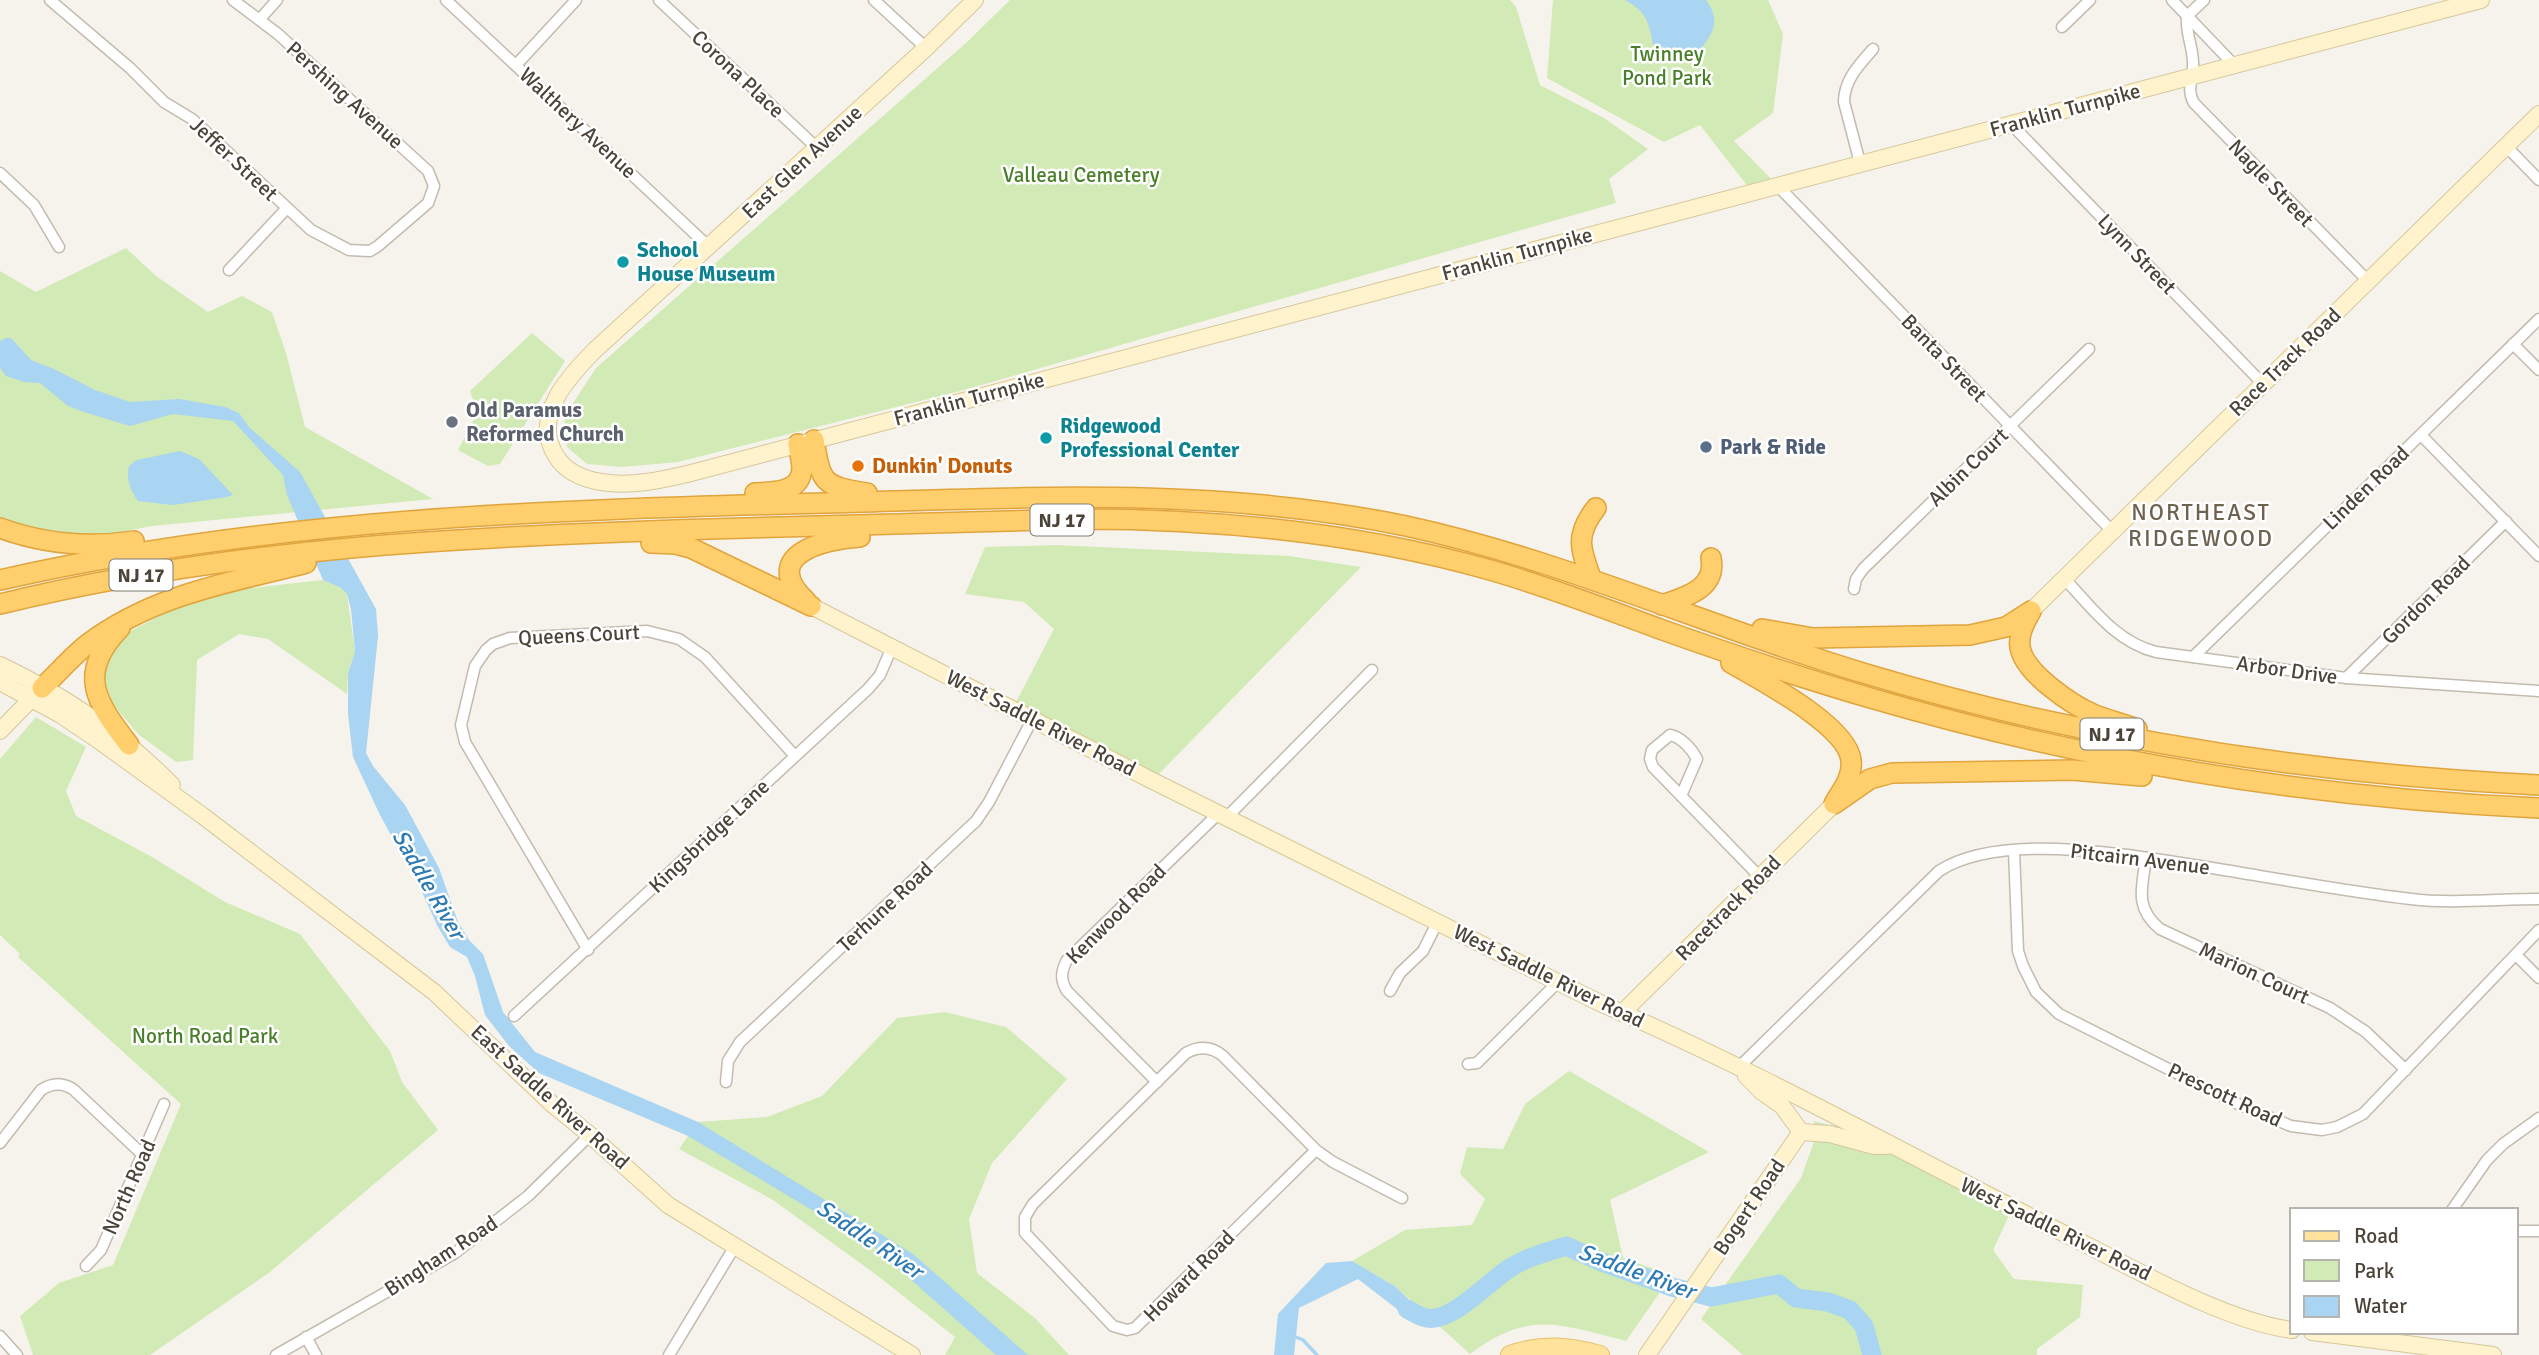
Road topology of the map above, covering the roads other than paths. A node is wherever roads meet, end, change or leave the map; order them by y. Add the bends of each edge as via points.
1 (50, 0) edge
2 (233, 0) edge
3 (277, 0) edge
4 (446, 0) edge
5 (576, 0) edge
6 (659, 0) edge
7 (874, 0) edge
8 (975, 0) edge
9 (2090, 0) edge
10 (2172, 0) edge
11 (2204, 0) edge
12 (2481, 0) edge
13 (2187, 16) junction
14 (260, 19) junction
15 (2062, 27) dead end
16 (926, 48) junction
17 (1873, 49) dead end
18 (516, 65) junction
19 (2235, 66) junction
20 (2191, 78) junction
21 (2539, 114) edge
22 (2011, 124) junction
23 (2506, 146) junction
24 (816, 148) junction
25 (1860, 163) junction
26 (0, 173) edge
27 (2539, 180) edge
28 (1777, 185) junction
29 (428, 203) joint
30 (287, 208) junction
31 (59, 247) dead end
32 (709, 247) junction
33 (229, 270) dead end
34 (2368, 281) junction
35 (2539, 319) edge
36 (2513, 344) junction
37 (2089, 349) dead end
38 (2539, 370) edge
39 (2263, 384) junction
40 (2010, 427) junction
41 (2421, 435) junction
42 (806, 442) junction
43 (557, 458) joint
44 (916, 500) junction
45 (644, 508) junction
46 (1596, 508) dead end
47 (2505, 522) junction
48 (944, 523) junction
49 (0, 528) edge
50 (2112, 531) junction
51 (275, 533) junction
52 (553, 534) junction
53 (2539, 555) edge
54 (1711, 558) dead end
55 (287, 561) junction
56 (1591, 578) junction
57 (2064, 578) junction
58 (0, 580) edge
59 (1854, 589) dead end
60 (0, 604) edge
61 (1662, 605) junction
62 (811, 606) junction
63 (2031, 611) junction
64 (136, 613) junction
65 (1698, 618) junction
66 (1691, 640) junction
67 (892, 647) junction
68 (2193, 657) junction
69 (0, 665) edge
70 (1371, 670) dead end
71 (2347, 678) junction
72 (0, 682) edge
73 (2539, 691) edge
74 (37, 693) junction
75 (1032, 718) junction
76 (0, 731) edge
77 (129, 745) junction
78 (2208, 752) junction
79 (795, 756) junction
80 (2539, 785) edge
81 (2319, 791) junction
82 (1681, 796) junction
83 (1834, 804) junction
84 (2539, 808) edge
85 (1223, 815) junction
86 (203, 816) junction
87 (2014, 851) junction
88 (2146, 858) junction
89 (1759, 876) junction
90 (2539, 899) edge
91 (1438, 922) junction
92 (2539, 930) edge
93 (588, 950) junction
94 (2516, 955) junction
95 (2539, 978) edge
96 (1558, 982) junction
97 (1390, 991) dead end
98 (1623, 1013) junction
99 (514, 1016) dead end
100 (1468, 1064) dead end
101 (1740, 1069) junction
102 (2406, 1070) junction
103 (726, 1082) dead end
104 (1157, 1082) junction
105 (164, 1104) dead end
106 (2539, 1118) edge
107 (1801, 1132) junction
108 (590, 1135) junction
109 (2, 1138) edge
110 (1896, 1147) junction
111 (1316, 1150) junction
112 (144, 1156) junction
113 (1402, 1198) dead end
114 (2453, 1208) edge
115 (2518, 1231) edge
116 (2539, 1231) edge
117 (735, 1246) junction
118 (86, 1266) dead end
119 (2290, 1330) edge
120 (2342, 1334) edge
121 (0, 1336) edge
122 (306, 1337) junction
123 (1648, 1354) edge
124 (18, 1355) edge
125 (275, 1355) edge
126 (316, 1355) edge
127 (669, 1355) edge
128 (912, 1355) edge
129 (1510, 1355) edge
130 (1600, 1355) edge
131 (2493, 1355) edge

1 - 30 street, Jeffer Street via 164,102 192,119
2 - 14 street, Pershing Avenue
3 - 14 street
4 - 18 street, Walthery Avenue
5 - 18 street
6 - 24 street, Corona Place
7 - 16 street
8 - 16 street, East Glen Avenue
9 - 15 street
10 - 13 street
11 - 13 street
12 - 19 street, Franklin Turnpike
13 - 19 street
13 - 20 street, Nagle Street
14 - 29 street, Pershing Avenue via 428,171 434,186
16 - 24 street, East Glen Avenue
17 - 25 street via 1844,93
18 - 32 street, Walthery Avenue
19 - 20 street, Franklin Turnpike
20 - 22 street, Franklin Turnpike
20 - 34 street, Nagle Street via 2189,90 2197,106
21 - 23 street, Race Track Road
22 - 25 street, Franklin Turnpike
22 - 39 street, Lynn Street
23 - 27 street
23 - 34 street, Race Track Road
24 - 32 street, East Glen Avenue
25 - 28 street, Franklin Turnpike
26 - 31 street via 34,205
28 - 40 street, Banta Street
28 - 42 street, Franklin Turnpike
29 - 30 street, Jeffer Street via 378,246 360,252 310,230
30 - 33 street
32 - 43 street, East Glen Avenue via 568,379 548,420 549,440
34 - 39 street, Race Track Road
35 - 36 street, Linden Road
36 - 38 street
36 - 41 street, Linden Road
37 - 40 street, Albin Court
39 - 50 street, Race Track Road
40 - 50 street, Banta Street
40 - 59 street, Albin Court via 1863,569
41 - 47 street
41 - 68 street, Linden Road
42 - 43 street, Franklin Turnpike via 634,483 591,480 569,470
42 - 44 highway via 820,472 834,486
42 - 45 highway via 802,474 786,489 713,494
44 - 45 highway, NJ 17
44 - 56 highway, NJ 17 via 1131,496 1287,506 1440,534
45 - 51 highway, NJ 17 via 526,512
46 - 56 highway via 1580,538
47 - 53 street
47 - 71 street, Gordon Road
48 - 52 highway, NJ 17
48 - 62 highway via 838,539 801,553 792,562 789,578
48 - 66 highway, NJ 17 via 1159,520 1335,536 1507,575
49 - 51 highway via 44,541 81,545 192,533
50 - 57 street, Race Track Road
51 - 58 highway, NJ 17 via 119,556
52 - 55 highway, NJ 17 via 368,547
52 - 62 highway via 621,544 683,545
54 - 61 highway via 1711,573 1701,588
55 - 60 highway, NJ 17 via 144,575
55 - 64 highway
56 - 61 highway, NJ 17
57 - 63 street, Race Track Road
57 - 68 street, Arbor Drive via 2128,641
61 - 65 highway, NJ 17
62 - 67 street, West Saddle River Road
63 - 65 highway via 2006,627 1980,634 1849,639 1799,637
63 - 78 highway via 2021,634 2023,656 2059,692 2098,716
64 - 74 highway via 90,642
64 - 77 highway via 109,642 93,680 105,712
65 - 78 highway, NJ 17 via 1828,663 1941,695
66 - 81 highway, NJ 17 via 1840,689 1992,731 2144,764
66 - 83 highway via 1786,694 1841,738 1851,769
67 - 75 street, West Saddle River Road
67 - 79 street, Kingsbridge Lane via 875,682
68 - 71 street, Arbor Drive
69 - 74 street
70 - 85 street
71 - 73 street, Arbor Drive
72 - 74 street, East Saddle River Road
74 - 76 street
74 - 77 street, East Saddle River Road via 85,713
74 - 86 street, East Saddle River Road
75 - 85 street, West Saddle River Road
75 - 103 street, Terhune Road via 976,821 740,1042 727,1061
77 - 86 street, East Saddle River Road
78 - 80 highway, NJ 17 via 2372,773
79 - 93 street, Kingsbridge Lane
79 - 93 street, Queens Court via 705,657 664,634 510,638 486,650 475,666 461,725 465,742
81 - 83 highway via 2224,790 2083,770 1901,772 1870,779
81 - 84 highway, NJ 17
82 - 82 street via 1697,759 1678,737 1670,735 1652,751 1650,759
82 - 89 street
83 - 89 street, Racetrack Road
85 - 91 street, West Saddle River Road
85 - 104 street, Kenwood Road via 1063,967 1061,977 1067,991
86 - 108 street, East Saddle River Road via 434,992
87 - 88 street, Pitcairn Avenue via 2103,851
87 - 101 street, Pitcairn Avenue via 1962,859 1939,871
87 - 102 street, Prescott Road via 2018,951 2036,992 2070,1021 2238,1104 2306,1129 2322,1130 2351,1121
88 - 90 street, Pitcairn Avenue via 2416,900
88 - 102 street, Marion Court via 2141,894 2151,922 2330,1008 2366,1032
89 - 98 street, Racetrack Road
91 - 96 street, West Saddle River Road
91 - 97 street via 1423,951 1400,973
92 - 94 street, Prescott Road
93 - 99 street, Kingsbridge Lane
94 - 95 street
94 - 102 street, Prescott Road
96 - 98 street, West Saddle River Road
96 - 100 street via 1477,1063
98 - 101 street, West Saddle River Road
101 - 107 street via 1782,1105
101 - 110 street, West Saddle River Road
104 - 111 street via 1193,1049 1219,1052
104 - 111 street, Howard Road via 1033,1205 1024,1222 1027,1237 1120,1329 1141,1324
105 - 112 street, North Road
106 - 114 street via 2487,1160
107 - 110 street
107 - 123 street, Bogert Road
108 - 117 street, East Saddle River Road via 668,1205
108 - 122 street, Bingham Road via 528,1196 454,1252
109 - 112 street via 41,1090 63,1084
110 - 119 street, West Saddle River Road via 2190,1296
111 - 113 street
112 - 118 street, North Road via 101,1250
115 - 116 street
117 - 127 street
117 - 128 street, East Saddle River Road
120 - 131 street
121 - 124 street
122 - 125 street, Bingham Road
122 - 126 street
129 - 130 main road via 1555,1347

